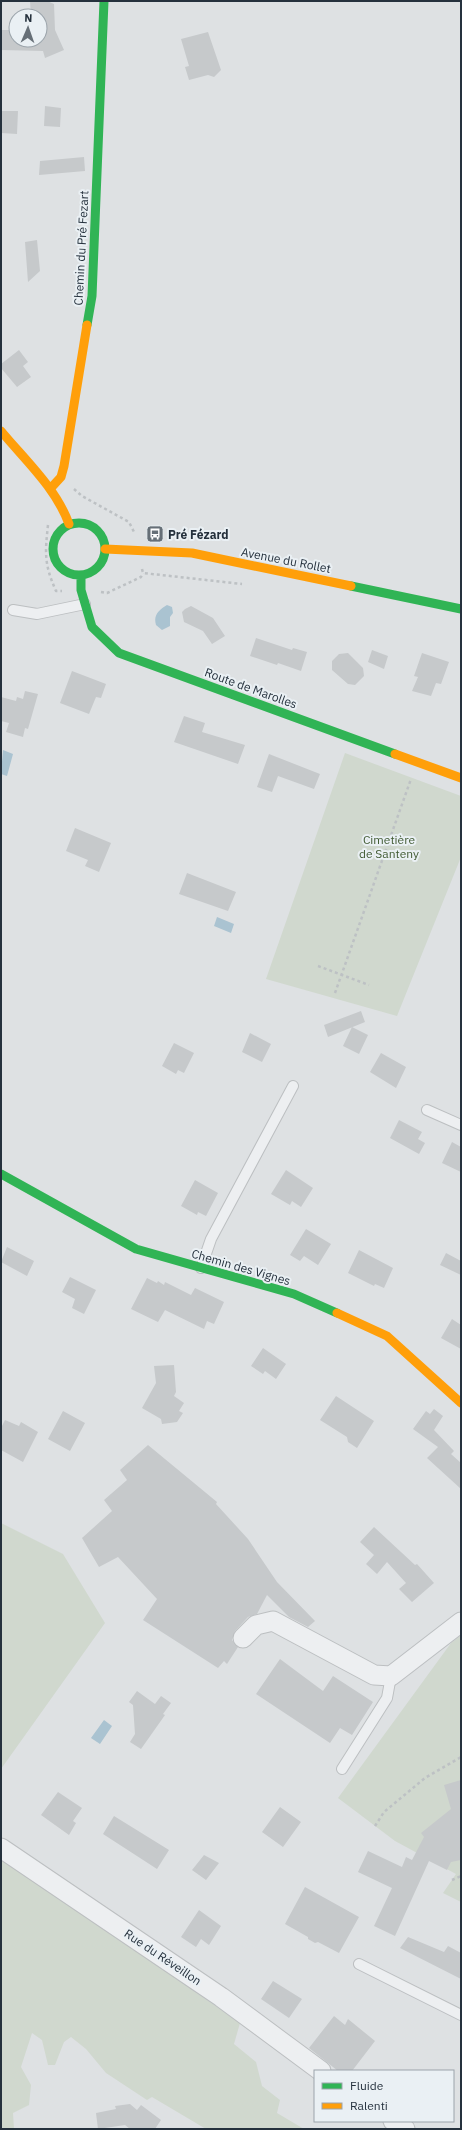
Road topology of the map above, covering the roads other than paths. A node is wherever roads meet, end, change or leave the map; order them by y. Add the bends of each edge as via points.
1 (104, 1) edge
2 (1, 431) edge
3 (50, 489) junction
4 (69, 524) junction
5 (105, 548) junction
6 (81, 575) junction
7 (85, 604) junction
8 (461, 609) edge
9 (13, 610) dead end
10 (461, 778) edge
11 (293, 1086) dead end
12 (427, 1110) dead end
13 (461, 1125) edge
14 (1, 1174) edge
15 (201, 1268) junction
16 (461, 1403) edge
17 (461, 1622) edge
18 (243, 1638) dead end
19 (391, 1676) junction
20 (342, 1769) dead end
21 (1, 1848) edge
22 (359, 1964) dead end
23 (461, 2015) edge
24 (320, 2070) edge
25 (394, 2122) edge
26 (405, 2129) edge

1 - 3 street, Chemin du Pré Fezart via 92,296 64,466 61,477
2 - 3 street
3 - 4 street via 64,510
4 - 5 street via 78,522 96,529
4 - 6 street via 55,537 52,546 54,557 66,572
5 - 6 street via 99,565
5 - 8 street, Avenue du Rollet via 192,553
6 - 7 street, Route de Marolles via 81,590
7 - 9 lane via 37,614
7 - 10 street, Route de Marolles via 92,627 119,653
11 - 15 lane via 211,1239
12 - 13 lane
14 - 15 street, Chemin des Vignes via 136,1249
15 - 16 street, Chemin des Vignes via 294,1294 387,1336
17 - 19 street
18 - 19 street via 256,1625 273,1621 374,1675
19 - 20 lane via 387,1698
21 - 24 street, Rue du Réveillon via 221,1997
22 - 23 lane
25 - 26 street

